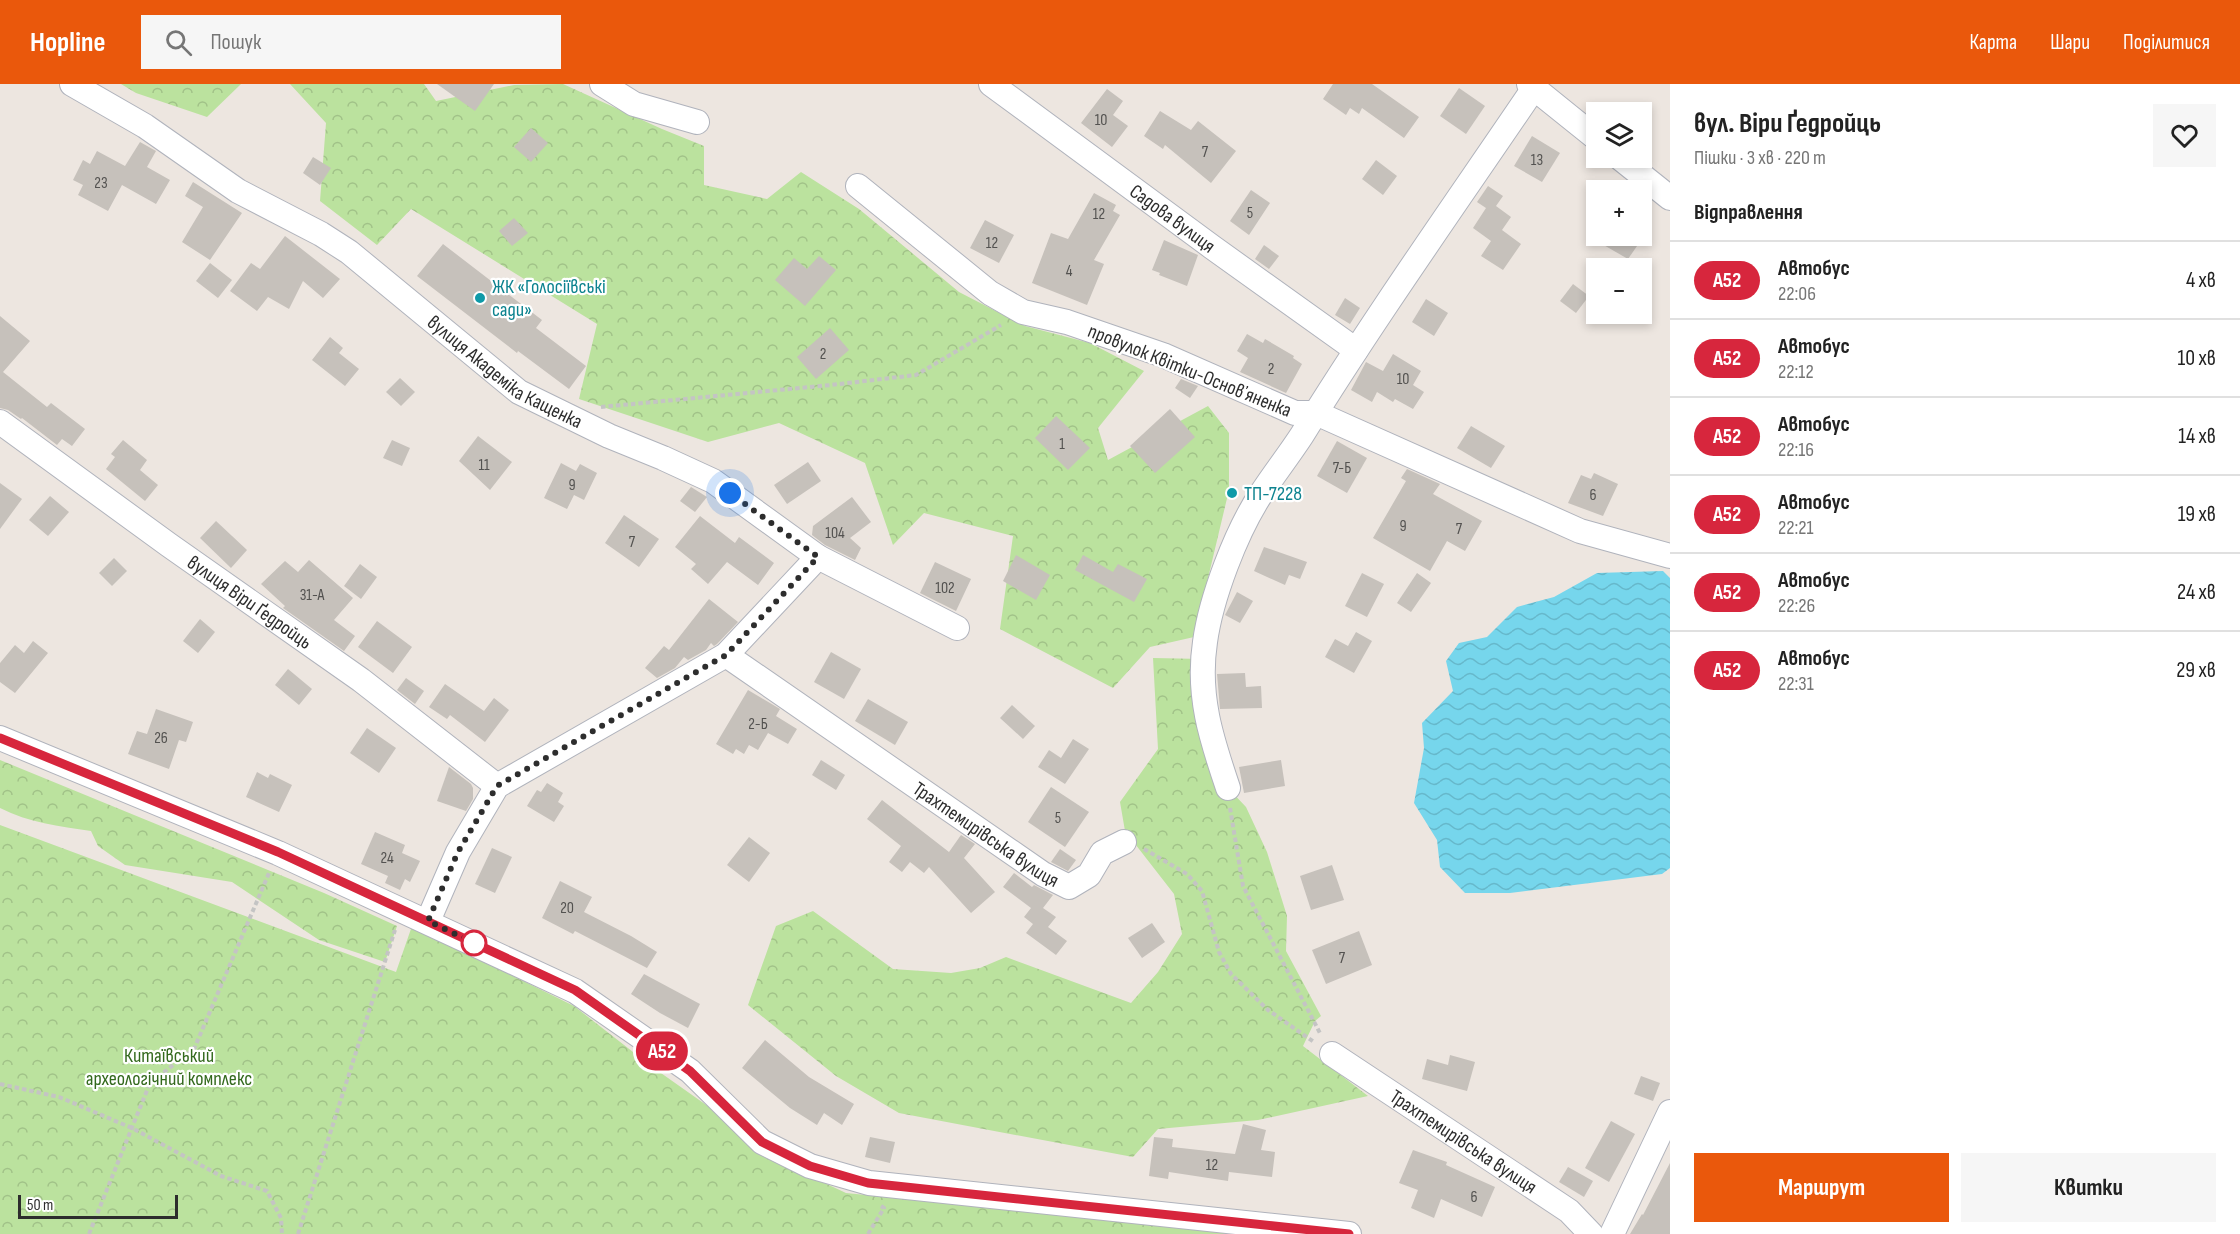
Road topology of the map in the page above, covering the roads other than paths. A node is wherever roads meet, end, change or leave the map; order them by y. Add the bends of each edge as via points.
1 (72, 84) edge
2 (602, 84) edge
3 (991, 84) edge
4 (1532, 86) edge
5 (697, 122) dead end
6 (1586, 130) edge
7 (1632, 168) edge
8 (858, 186) dead end
9 (1670, 198) edge
10 (1356, 350) junction
11 (1316, 413) junction
12 (0, 422) edge
13 (1670, 556) edge
14 (818, 557) junction
15 (957, 628) dead end
16 (726, 655) junction
17 (0, 738) edge
18 (497, 786) junction
19 (1228, 788) road end
20 (1124, 842) road end
21 (428, 921) junction
22 (1332, 1054) road end
23 (1670, 1112) edge
24 (1348, 1234) edge
25 (1592, 1234) edge
26 (1612, 1234) edge

1 - 14 street, вулиця Академіка Кащенка via 145,126 238,191 349,252 519,392 713,481
2 - 5 street via 634,104
3 - 10 street, Садова вулиця
4 - 6 street
4 - 10 street, провулок Квітки-Основʼяненка
7 - 9 street
8 - 11 street, провулок Квітки-Основʼяненка via 990,293 1023,312 1067,322 1163,355 1295,413
10 - 11 street, провулок Квітки-Основʼяненка
11 - 13 street, провулок Квітки-Основʼяненка via 1580,531
11 - 19 street, провулок Квітки-Основʼяненка via 1235,541 1205,641 1202,694 1209,734
12 - 18 street, вулиця Віри Ґедройць via 361,680
14 - 15 street, вулиця Академіка Кащенка
14 - 16 street
16 - 18 street
16 - 20 street, Трахтемирівська вулиця via 1043,874 1069,887 1089,875 1102,853
17 - 21 street via 278,852
18 - 21 street via 458,852
21 - 24 street via 575,990 690,1071 762,1142 810,1166 868,1183
22 - 25 street, Трахтемирівська вулиця via 1569,1211
23 - 26 street

